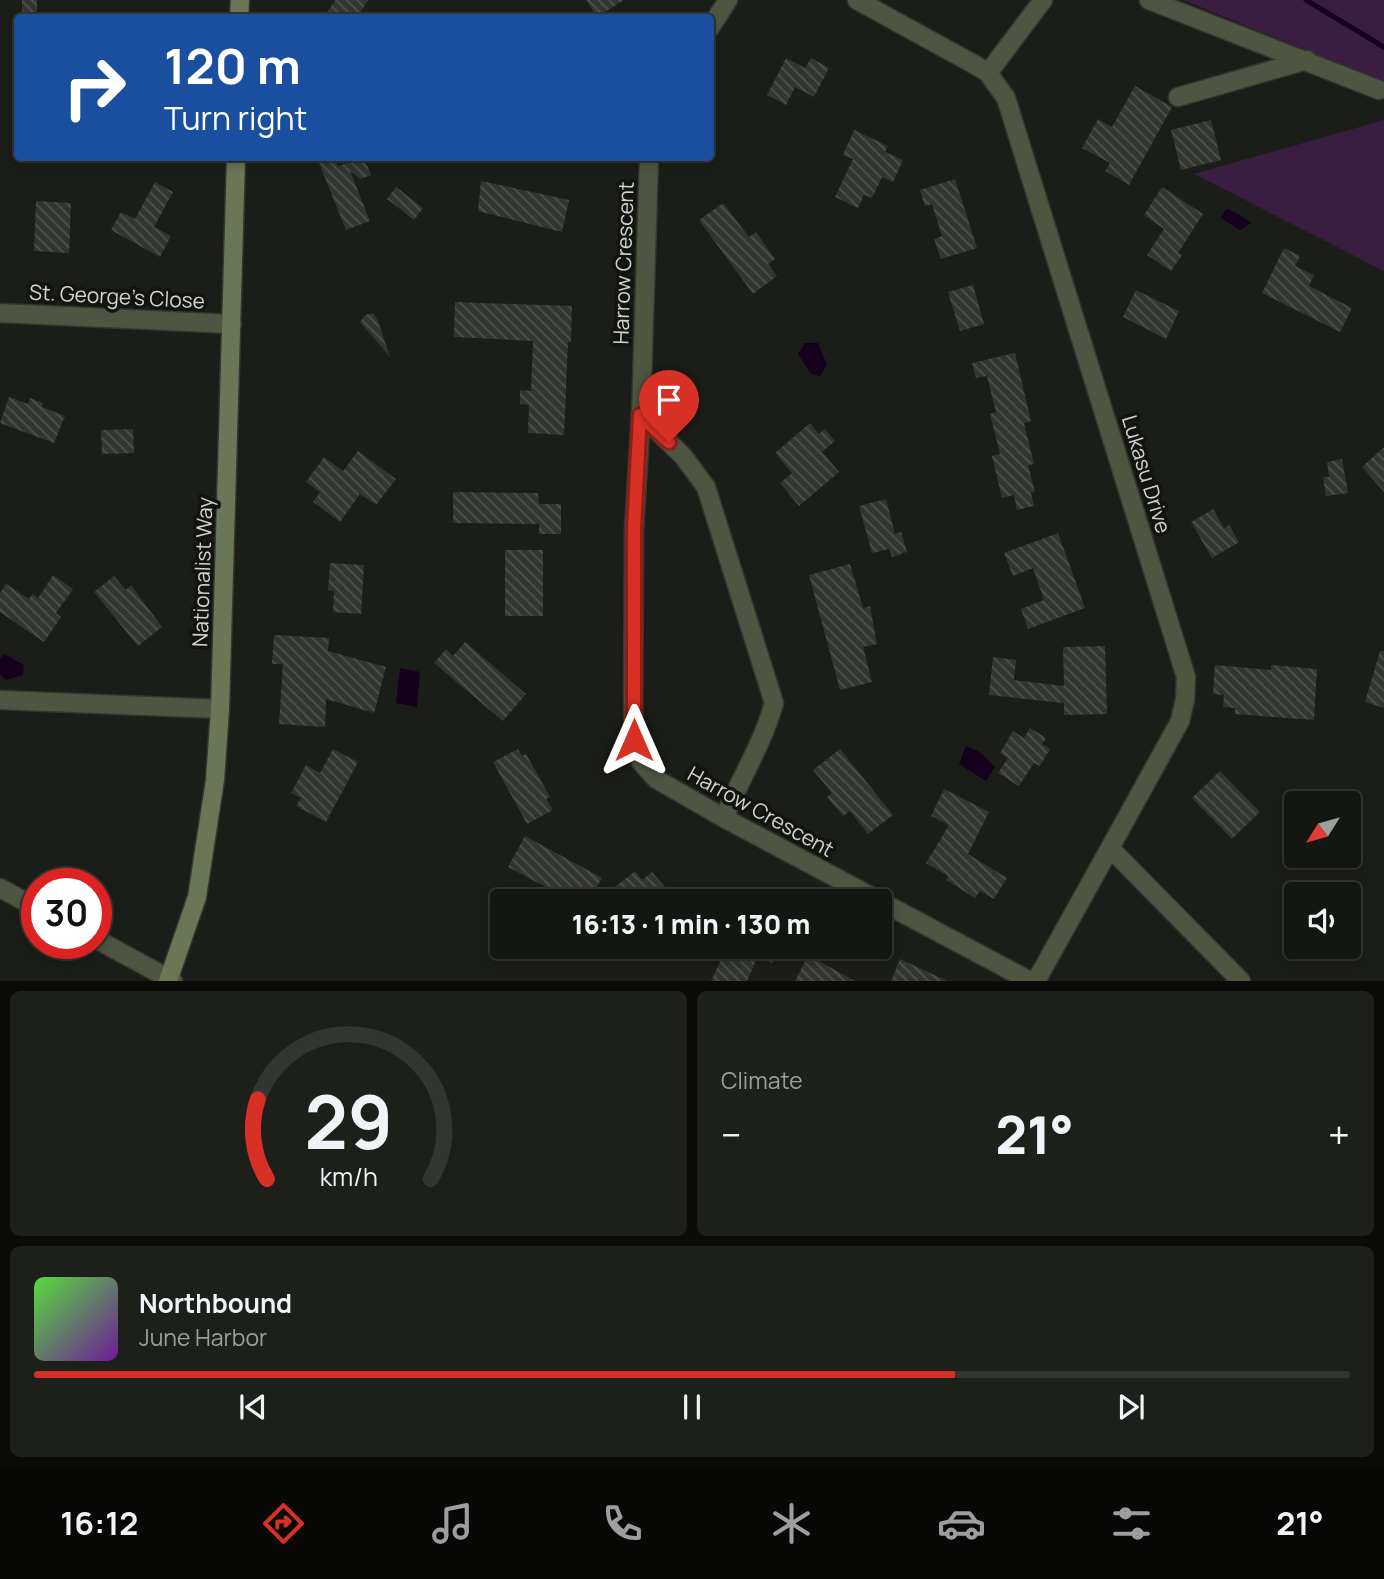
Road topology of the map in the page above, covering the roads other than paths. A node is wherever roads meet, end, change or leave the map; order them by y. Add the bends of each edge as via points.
1 (728, 0) edge
2 (857, 0) edge
3 (1043, 0) edge
4 (1149, 0) edge
5 (714, 22) edge
6 (1307, 60) junction
7 (988, 73) junction
8 (1379, 90) dead end
9 (1178, 97) dead end
10 (236, 161) edge
11 (649, 161) edge
12 (0, 313) edge
13 (232, 324) junction
14 (640, 415) junction
15 (0, 701) edge
16 (220, 709) junction
17 (724, 818) junction
18 (1110, 848) junction
19 (0, 888) edge
20 (21, 899) edge
21 (112, 948) edge
22 (170, 980) edge
23 (1030, 981) edge
24 (1036, 981) edge
25 (1241, 981) edge

1 - 5 street
2 - 7 street, Lukasu Drive
3 - 7 street
4 - 6 street
6 - 8 street
6 - 9 street
7 - 18 street, Lukasu Drive via 1006,98 1186,677 1180,721
10 - 13 street, Nationalist Way
11 - 14 street, Harrow Crescent
12 - 13 street, St. George's Close
13 - 16 street, Nationalist Way
14 - 17 street, Harrow Crescent via 634,530 634,740 641,762 656,779
14 - 17 street via 683,456 706,486 774,703
15 - 16 street
16 - 22 street, Nationalist Way via 215,780 197,897
17 - 23 street, Harrow Crescent
18 - 24 street, Lukasu Drive
18 - 25 street
19 - 20 street
21 - 22 street

